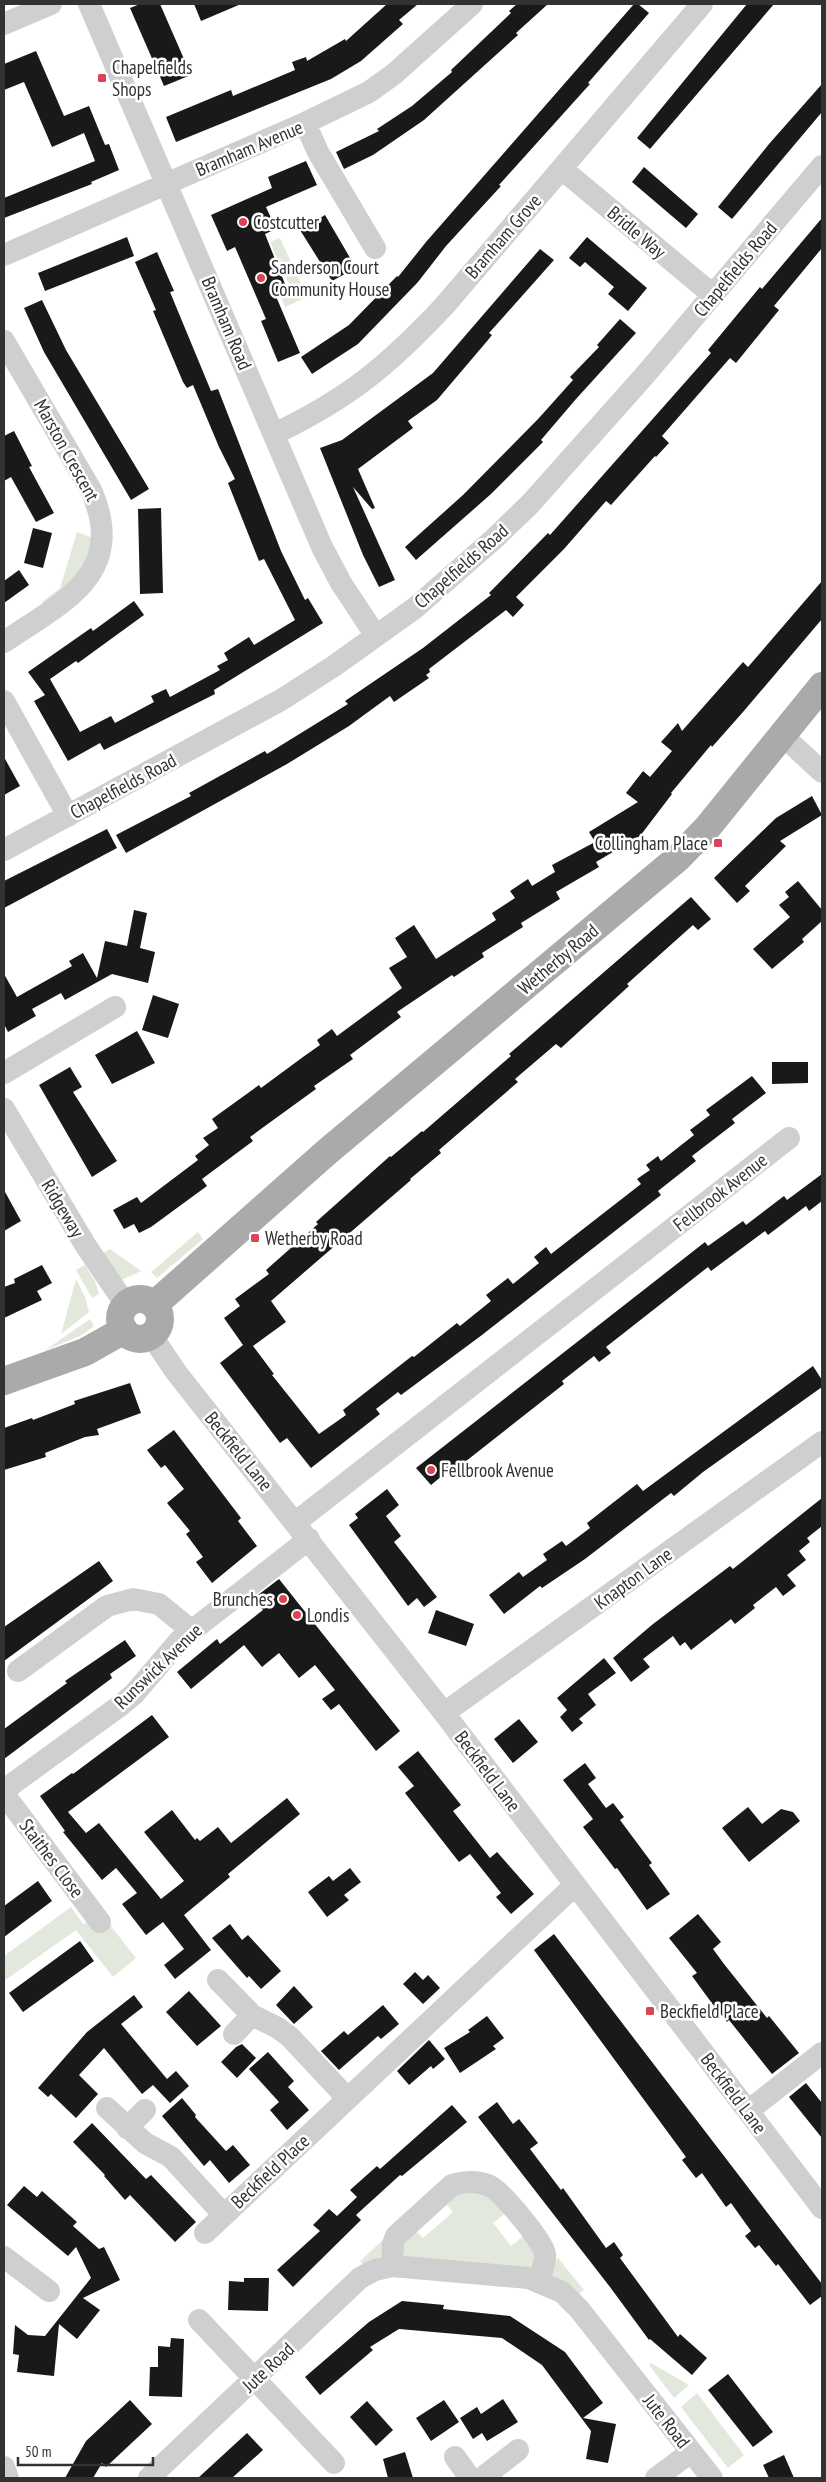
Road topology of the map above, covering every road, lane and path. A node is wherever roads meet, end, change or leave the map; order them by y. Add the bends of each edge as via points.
1 (51, 4) edge
2 (89, 4) edge
3 (472, 4) edge
4 (702, 4) edge
5 (4, 24) edge
6 (305, 123) junction
7 (822, 166) edge
8 (562, 169) junction
9 (166, 183) junction
10 (375, 248) dead end
11 (4, 254) edge
12 (713, 295) junction
13 (4, 341) edge
14 (274, 434) junction
15 (376, 636) junction
16 (4, 642) edge
17 (822, 686) edge
18 (4, 701) edge
19 (782, 735) junction
20 (822, 772) edge
21 (68, 816) junction
22 (4, 850) edge
23 (115, 1007) dead end
24 (4, 1073) edge
25 (4, 1108) edge
26 (789, 1138) dead end
27 (155, 1304) junction
28 (125, 1318) junction
29 (151, 1335) junction
30 (4, 1381) edge
31 (822, 1442) edge
32 (303, 1531) junction
33 (192, 1631) junction
34 (18, 1671) dead end
35 (444, 1713) junction
36 (4, 1790) edge
37 (4, 1794) edge
38 (575, 1885) junction
39 (100, 1922) dead end
40 (218, 1980) dead end
41 (252, 2015) junction
42 (234, 2034) dead end
43 (822, 2052) edge
44 (347, 2098) junction
45 (107, 2108) dead end
46 (146, 2110) dead end
47 (748, 2111) junction
48 (127, 2128) junction
49 (822, 2208) edge
50 (224, 2215) junction
51 (205, 2233) dead end
52 (4, 2257) edge
53 (392, 2266) junction
54 (539, 2280) junction
55 (49, 2291) dead end
56 (199, 2320) dead end
57 (256, 2378) junction
58 (518, 2450) dead end
59 (691, 2452) junction
60 (455, 2457) dead end
61 (334, 2463) dead end
62 (4, 2467) edge
63 (8, 2478) edge
64 (149, 2478) edge
65 (470, 2478) edge
66 (482, 2478) edge
67 (656, 2478) edge
68 (712, 2478) edge

1 - 5 street
2 - 9 street, Bramham Road
3 - 6 street, Bramham Avenue via 394,74 369,92
4 - 8 street, Bramham Grove
6 - 9 street, Bramham Avenue
6 - 10 street via 318,152
7 - 12 street, Chapelfields Road
8 - 12 street, Bridle Way
8 - 14 street, Bramham Grove via 445,305 386,364 334,403
9 - 11 street, Bramham Avenue
9 - 14 street, Bramham Road
12 - 15 street, Chapelfields Road via 531,503 451,577
13 - 16 street, Marston Crescent via 91,490 99,507 101,530 99,557 84,585
14 - 15 street, Bramham Road via 332,566
15 - 21 street, Chapelfields Road via 281,700
17 - 19 main road, Wetherby Road
18 - 21 street
19 - 20 street
19 - 27 main road, Wetherby Road via 707,828 678,858 328,1151
21 - 22 street, Chapelfields Road
23 - 24 street
25 - 28 street, Ridgeway
26 - 32 street, Fellbrook Avenue
27 - 28 main road via 143,1299 131,1301
27 - 29 main road via 160,1324
28 - 29 main road via 128,1334 140,1339
28 - 30 main road via 85,1352
29 - 32 street, Beckfield Lane via 176,1372
31 - 35 street, Knapton Lane
32 - 33 street, Runswick Avenue
32 - 35 street, Beckfield Lane
33 - 34 street via 159,1604 133,1600 106,1606
33 - 36 street, Runswick Avenue via 168,1652 121,1705
35 - 38 street, Beckfield Lane
37 - 39 street, Staithes Close
38 - 44 street, Beckfield Place
38 - 47 street, Beckfield Lane
40 - 41 street
41 - 42 street
41 - 44 street via 290,2037
43 - 47 street
44 - 50 street, Beckfield Place
45 - 48 street
46 - 48 street
47 - 49 street, Beckfield Lane
48 - 50 street via 170,2157
50 - 51 street, Beckfield Place
52 - 55 street
53 - 54 street, Jute Road
53 - 54 street via 396,2236 452,2185 464,2181 477,2182 491,2187 503,2198 540,2243 545,2258
53 - 57 street, Jute Road via 360,2278
54 - 59 street, Jute Road via 562,2292 579,2309
56 - 57 street
57 - 61 street
57 - 64 street, Jute Road
58 - 66 street
59 - 67 street
59 - 68 street, Jute Road
60 - 65 street
62 - 63 street

